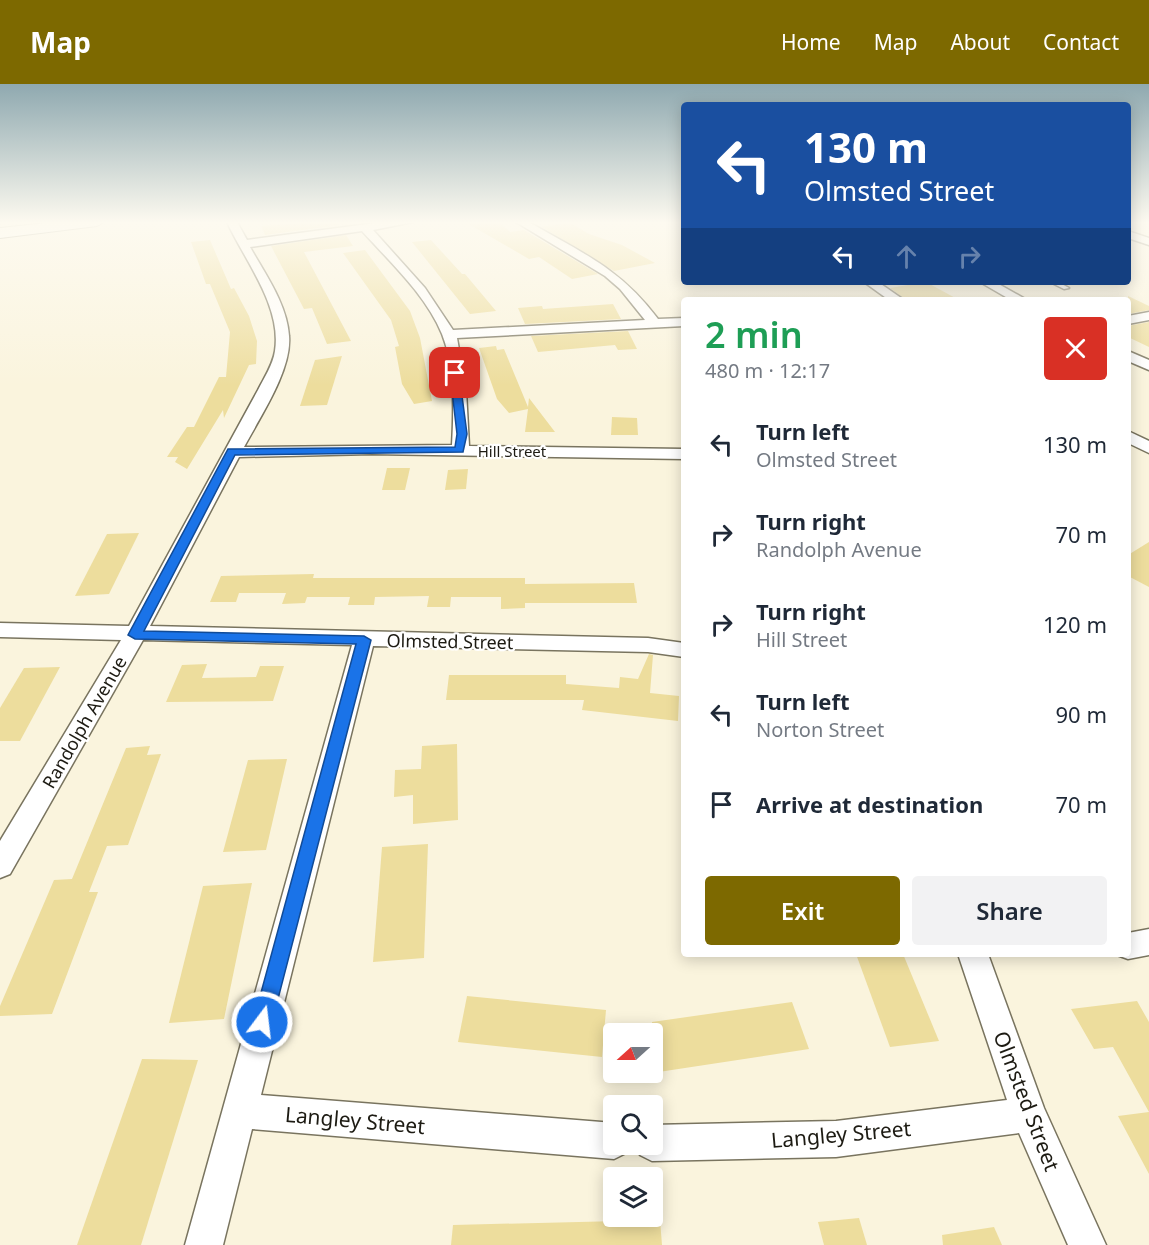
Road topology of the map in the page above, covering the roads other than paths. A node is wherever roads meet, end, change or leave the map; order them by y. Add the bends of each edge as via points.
1 (259, 276) edge
2 (407, 276) edge
3 (615, 276) edge
4 (875, 285) edge
5 (992, 285) edge
6 (1060, 285) edge
7 (1066, 288) dead end
8 (893, 297) edge
9 (1015, 297) edge
10 (1149, 316) edge
11 (1131, 319) edge
12 (653, 322) junction
13 (681, 322) edge
14 (449, 334) junction
15 (1131, 357) edge
16 (1149, 366) edge
17 (1131, 438) edge
18 (1149, 448) edge
19 (460, 450) junction
20 (232, 452) junction
21 (681, 454) edge
22 (0, 630) edge
23 (135, 635) junction
24 (364, 640) junction
25 (681, 650) edge
26 (0, 866) edge
27 (1149, 942) edge
28 (1131, 945) edge
29 (974, 957) edge
30 (239, 1111) junction
31 (1029, 1114) junction
32 (603, 1140) edge
33 (663, 1143) edge
34 (204, 1245) edge
35 (1087, 1245) edge

1 - 20 street, Randolph Avenue via 284,334 282,353
2 - 14 street
3 - 12 street via 638,299
4 - 8 street
5 - 9 street
6 - 7 lane
10 - 11 street
12 - 13 street
12 - 14 street
14 - 19 street via 460,412
15 - 16 street
17 - 18 street
19 - 20 street, Hill Street
19 - 21 street, Hill Street
20 - 23 street, Randolph Avenue
22 - 23 street, Olmsted Street
23 - 24 street, Olmsted Street
23 - 26 street, Randolph Avenue
24 - 25 street, Olmsted Street via 648,645
24 - 30 street
27 - 28 street
29 - 31 street, Olmsted Street
30 - 32 street, Langley Street
30 - 34 street
31 - 33 street, Langley Street via 836,1139
31 - 35 street, Olmsted Street

